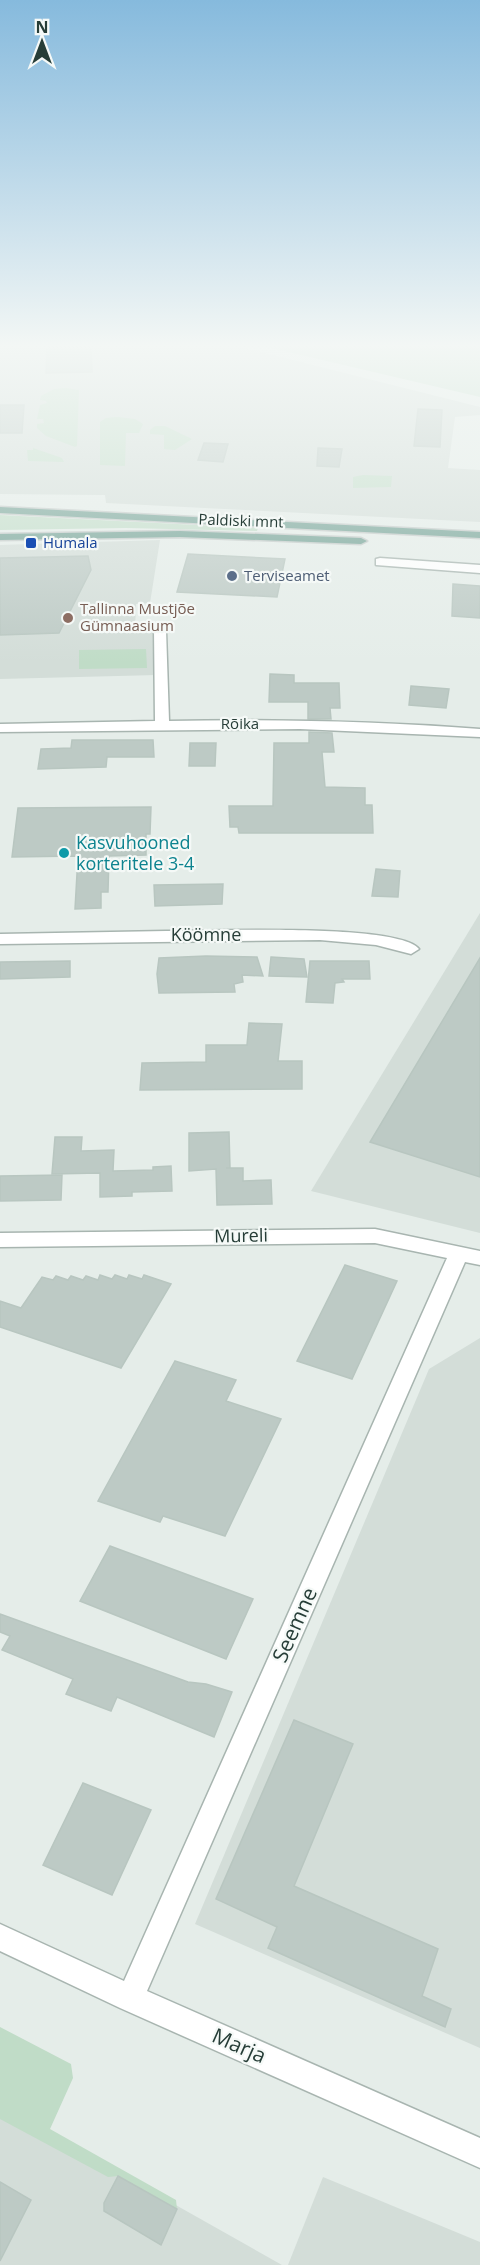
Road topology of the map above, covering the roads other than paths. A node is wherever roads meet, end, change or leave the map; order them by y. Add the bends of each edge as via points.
1 (0, 510) edge
2 (480, 535) edge
3 (0, 537) edge
4 (480, 547) edge
5 (380, 562) dead end
6 (480, 569) edge
7 (160, 630) dead end
8 (162, 724) junction
9 (0, 728) edge
10 (480, 733) edge
11 (0, 939) edge
12 (411, 949) dead end
13 (0, 1240) edge
14 (470, 1255) edge
15 (0, 1937) edge
16 (130, 1998) junction
17 (480, 2153) edge

1 - 2 main road, Paldiski mnt
3 - 4 main road, Paldiski mnt via 180,534
5 - 6 street
7 - 8 street
8 - 9 street, Rõika
8 - 10 street, Rõika via 366,725
11 - 12 street, Köömne via 307,936 372,939
13 - 14 street, Mureli via 375,1236
14 - 16 street, Seemne
15 - 16 street, Marja
16 - 17 street, Marja

